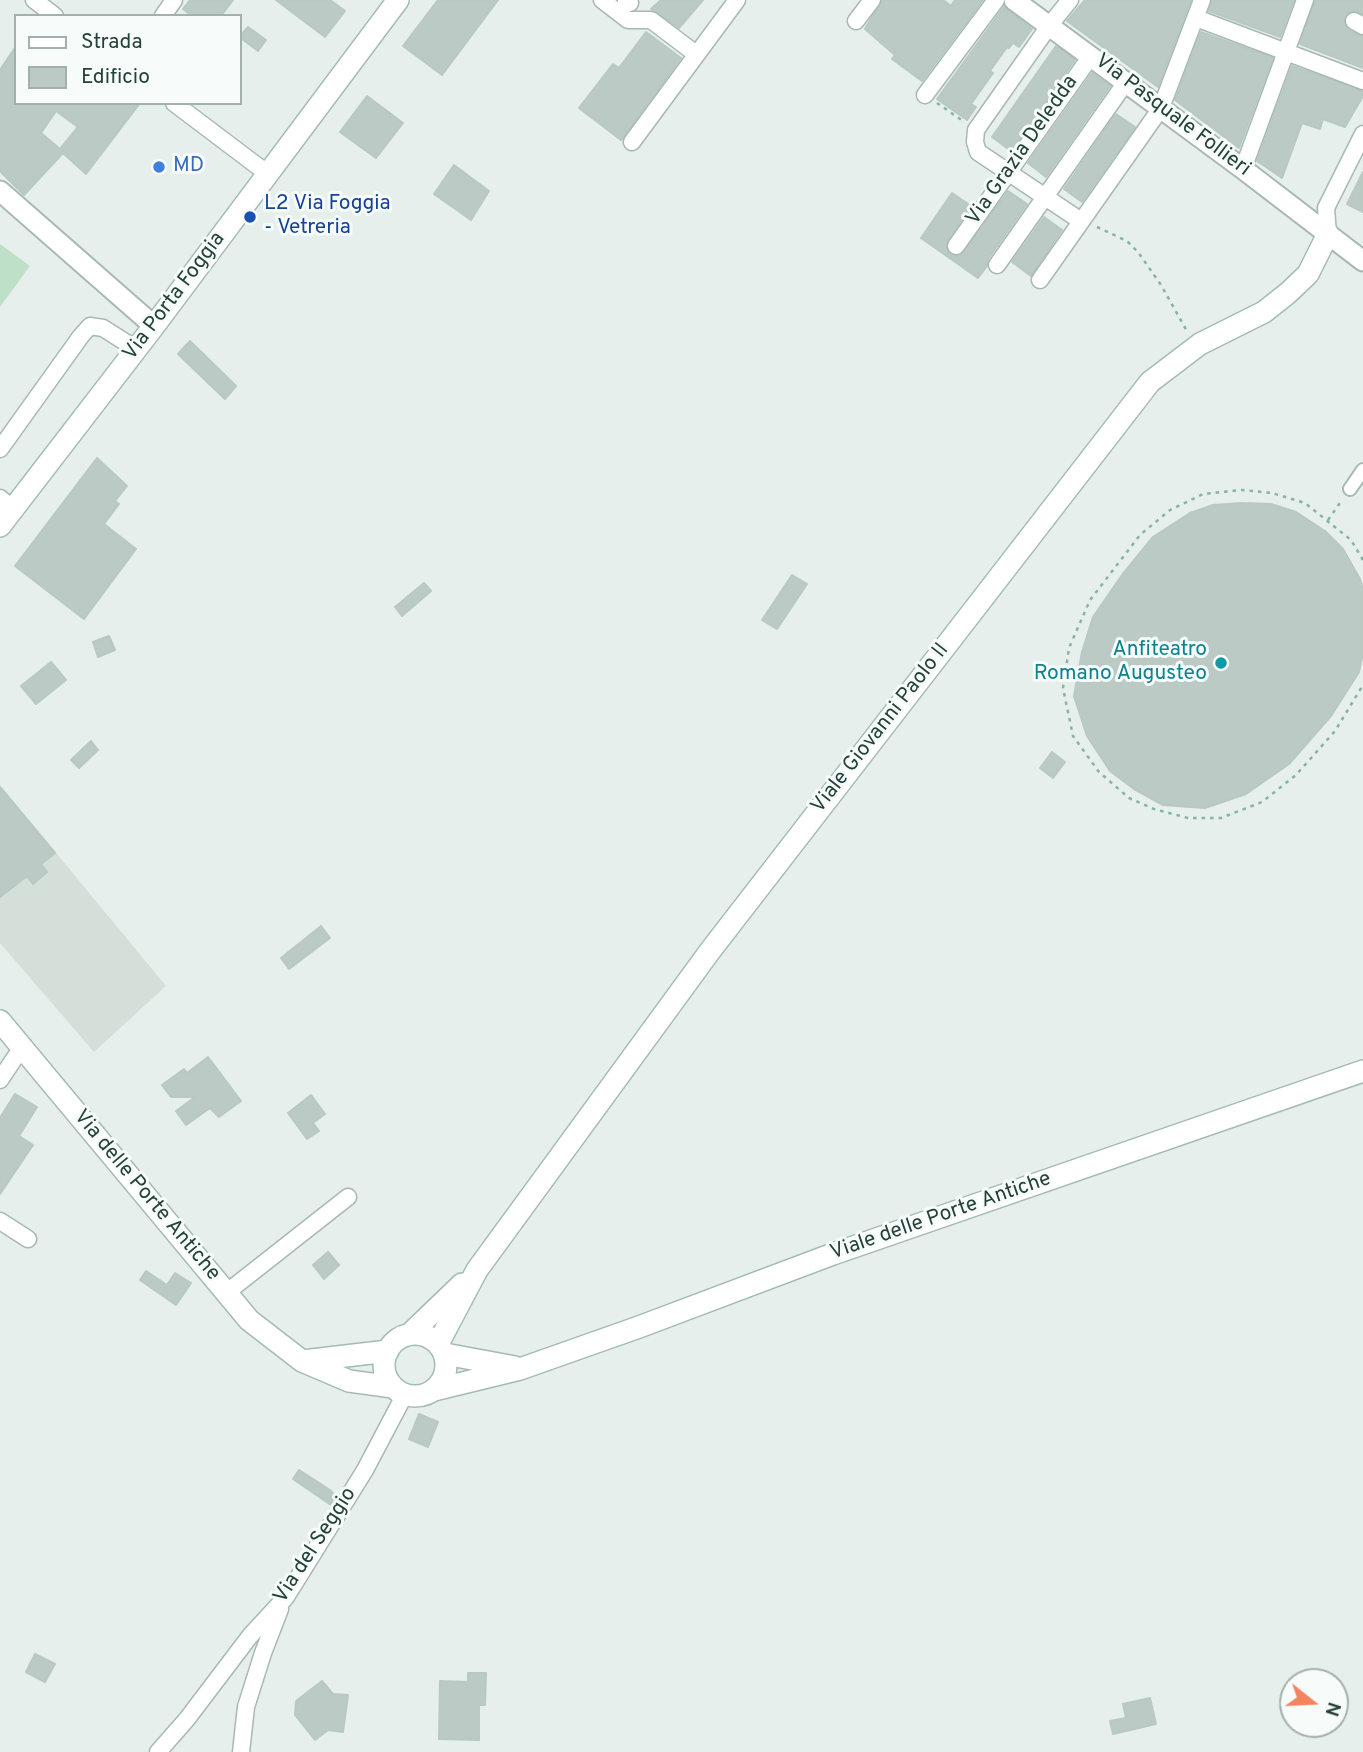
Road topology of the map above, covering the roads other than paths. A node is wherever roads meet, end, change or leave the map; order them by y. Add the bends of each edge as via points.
1 (34, 0) edge
2 (398, 0) edge
3 (602, 0) edge
4 (737, 0) edge
5 (873, 0) edge
6 (996, 0) edge
7 (1014, 0) edge
8 (1070, 0) edge
9 (1202, 0) edge
10 (1305, 0) edge
11 (52, 14) edge
12 (1196, 18) junction
13 (856, 21) dead end
14 (1049, 26) junction
15 (1286, 53) junction
16 (696, 54) junction
17 (1091, 56) junction
18 (1363, 81) edge
19 (1126, 82) junction
20 (925, 95) road end
21 (177, 105) edge
22 (1161, 108) junction
23 (1363, 134) edge
24 (632, 142) dead end
25 (1359, 153) edge
26 (1243, 169) junction
27 (1008, 172) junction
28 (268, 174) junction
29 (0, 191) edge
30 (1045, 197) junction
31 (1081, 221) junction
32 (1328, 234) junction
33 (956, 246) dead end
34 (1363, 261) edge
35 (997, 265) dead end
36 (1040, 280) dead end
37 (154, 326) junction
38 (136, 349) junction
39 (0, 449) edge
40 (1363, 470) edge
41 (1350, 489) road end
42 (4, 511) edge
43 (0, 1021) edge
44 (22, 1047) junction
45 (1363, 1071) edge
46 (0, 1080) edge
47 (348, 1197) dead end
48 (0, 1221) edge
49 (28, 1239) dead end
50 (477, 1270) junction
51 (226, 1293) junction
52 (410, 1334) junction
53 (441, 1349) junction
54 (387, 1351) junction
55 (302, 1361) junction
56 (520, 1368) junction
57 (399, 1390) junction
58 (434, 1390) junction
59 (283, 1600) junction
60 (158, 1752) edge
61 (241, 1752) edge

1 - 11 street
2 - 28 main road, Via Porta Foggia
3 - 16 street via 628,20 651,20
4 - 16 street
5 - 13 street
6 - 20 street
7 - 14 street, Via Pasquale Follieri
8 - 14 street
9 - 12 street
10 - 15 street
12 - 15 street
12 - 22 street
14 - 17 street, Via Pasquale Follieri
14 - 27 street via 976,130 978,152
15 - 18 street
15 - 26 street
16 - 24 street
17 - 19 street, Via Pasquale Follieri
17 - 27 street, Via Grazia Deledda
19 - 22 street, Via Pasquale Follieri
19 - 30 street
21 - 28 street
22 - 26 street, Via Pasquale Follieri
22 - 31 street
23 - 25 street
25 - 32 street via 1326,208
26 - 32 street, Via Pasquale Follieri
27 - 30 street
27 - 33 street, Via Grazia Deledda
28 - 37 main road, Via Porta Foggia
29 - 37 street
30 - 31 street
30 - 35 street
31 - 36 street
32 - 34 street, Via Pasquale Follieri
32 - 50 main road, Viale Giovanni Paolo II via 1308,274 1264,313 1195,347 1150,382 710,951
37 - 38 main road, Via Porta Foggia
38 - 39 street via 103,328 90,326
38 - 42 main road, Via Porta Foggia
40 - 41 street
43 - 44 main road, Via delle Porte Antiche
44 - 46 street
44 - 51 main road, Via delle Porte Antiche
45 - 56 main road, Viale delle Porte Antiche via 833,1254
47 - 51 street
48 - 49 street
50 - 52 main road
50 - 53 main road
51 - 55 main road, Via delle Porte Antiche via 249,1320
52 - 53 main road via 423,1334
52 - 54 main road via 397,1339
53 - 56 main road
53 - 58 main road via 446,1372
54 - 55 main road
54 - 57 main road via 385,1372
55 - 57 main road, Via delle Porte Antiche via 349,1381
56 - 58 main road, Viale delle Porte Antiche
57 - 58 main road via 420,1395
57 - 59 street, Via del Seggio via 365,1470
59 - 60 street, Via del Seggio
59 - 61 street via 246,1707

